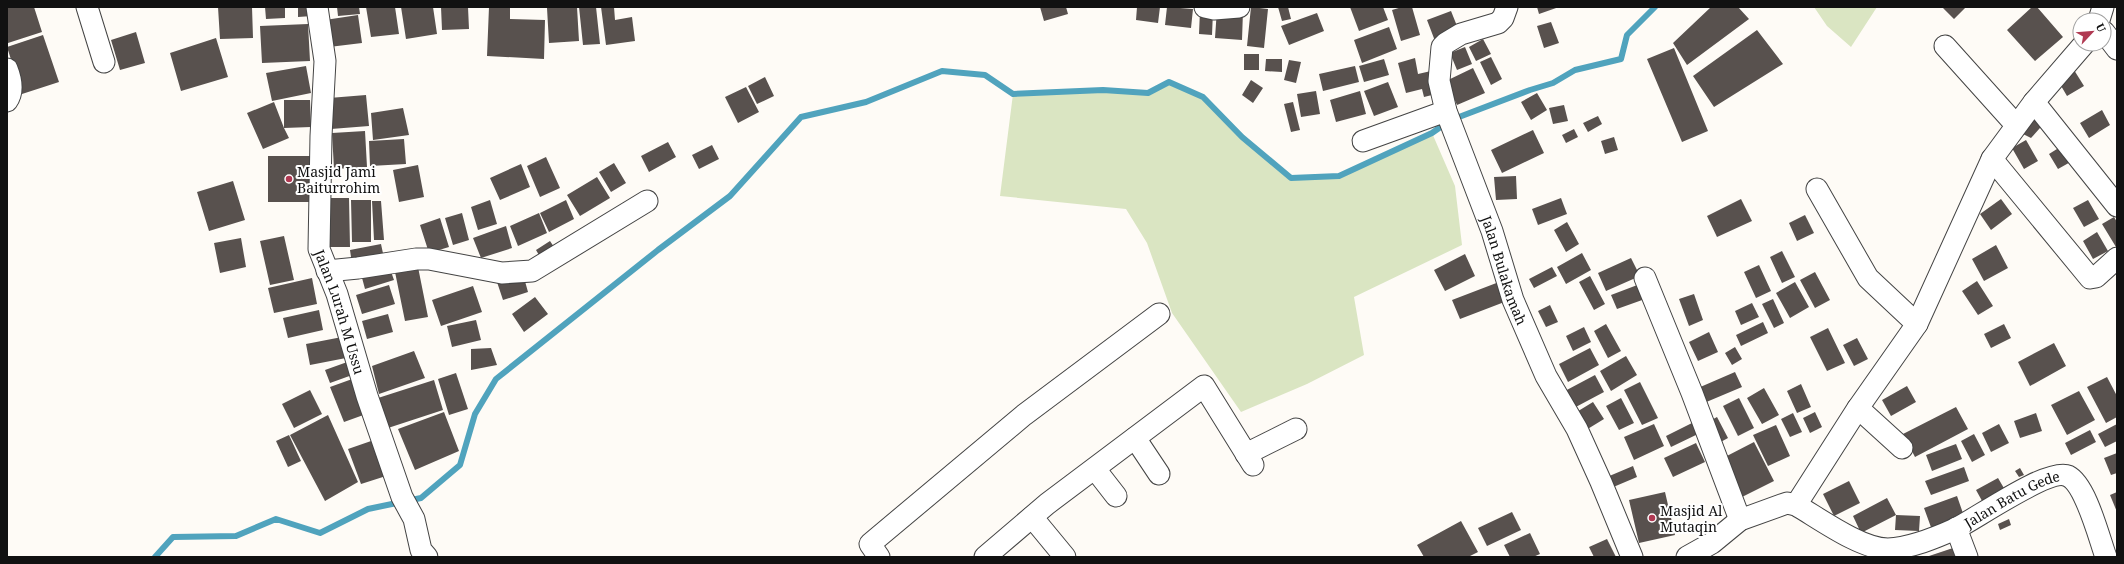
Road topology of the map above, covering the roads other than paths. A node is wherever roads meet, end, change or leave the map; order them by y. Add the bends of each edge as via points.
1 (87, 7) edge
2 (317, 7) edge
3 (1205, 7) edge
4 (1239, 7) edge
5 (1507, 7) edge
6 (1945, 46) dead end
7 (2077, 52) edge
8 (104, 62) dead end
9 (7, 69) edge
10 (7, 101) edge
11 (2034, 102) junction
12 (1446, 111) junction
13 (2016, 125) junction
14 (1363, 141) dead end
15 (1992, 159) junction
16 (1817, 189) dead end
17 (647, 201) dead end
18 (2117, 206) edge
19 (2117, 258) edge
20 (327, 270) junction
21 (1645, 278) dead end
22 (1159, 314) dead end
23 (1917, 324) junction
24 (1858, 408) junction
25 (1296, 429) dead end
26 (1135, 438) junction
27 (1902, 448) dead end
28 (1095, 469) junction
29 (1159, 474) dead end
30 (1116, 496) dead end
31 (1796, 505) junction
32 (1032, 517) junction
33 (1740, 520) junction
34 (1956, 528) junction
35 (1717, 550) edge
36 (427, 557) edge
37 (879, 557) edge
38 (985, 557) edge
39 (1065, 557) edge
40 (1632, 557) edge
41 (1687, 557) edge
42 (1967, 557) edge
43 (2106, 557) edge

1 - 8 street
2 - 20 street, Jalan Lurah M Ussu via 325,61 318,229 319,249
3 - 4 street
5 - 12 street, Jalan Bulakamah via 1504,18 1498,24 1461,34 1442,47 1439,81
6 - 13 street
7 - 11 street
9 - 10 street via 11,81 11,96
11 - 13 street
11 - 18 street
12 - 14 street
12 - 40 street, Jalan Bulakamah via 1492,231 1512,300 1546,376 1577,429
13 - 15 street
15 - 19 street via 2090,278 2096,277
15 - 23 street
16 - 23 street via 1868,278
17 - 20 street via 532,271 502,273 429,259
20 - 36 street, Jalan Lurah M Ussu via 337,294 367,396 404,501 414,519 421,550
21 - 33 street
22 - 37 street via 1024,415 870,544
23 - 24 street
24 - 27 street
24 - 31 street
25 - 26 street via 1250,459 1204,386
26 - 28 street
26 - 29 street
28 - 30 street
28 - 32 street
31 - 33 street via 1787,503
31 - 34 street, Jalan Batu Gede via 1869,546 1888,549 1923,541
32 - 38 street
32 - 39 street
33 - 35 street
34 - 42 street
34 - 43 street, Jalan Batu Gede via 2044,479 2068,476 2084,496
35 - 41 street

